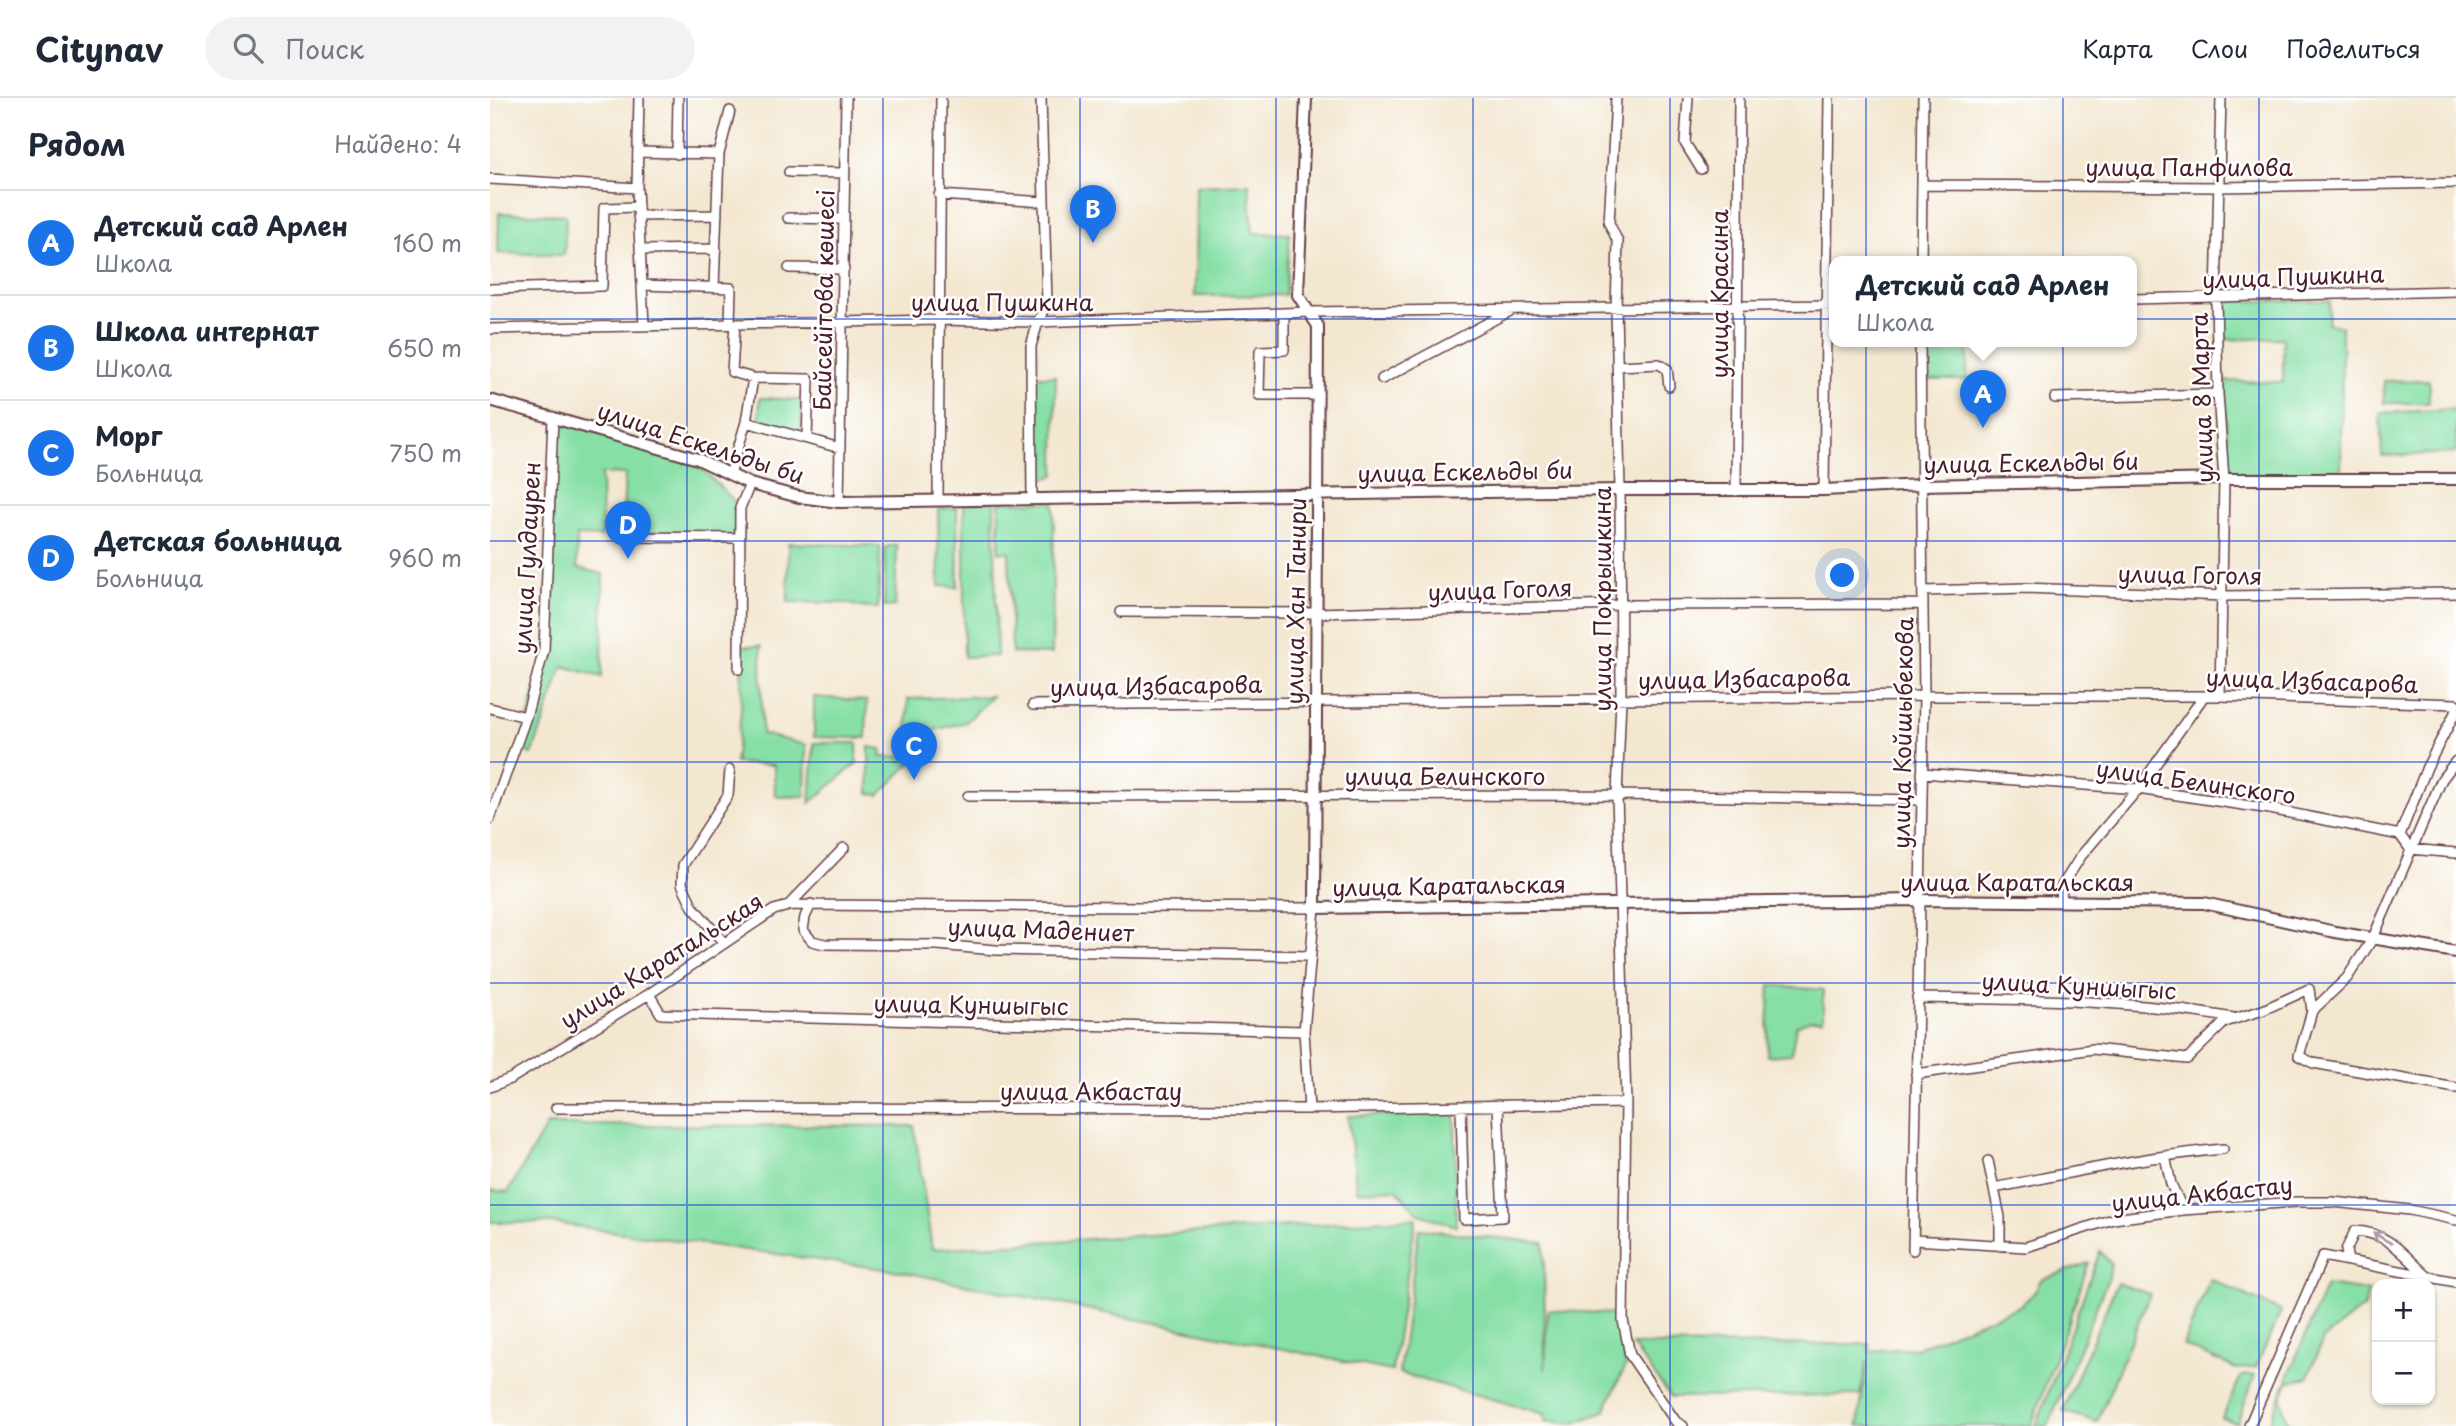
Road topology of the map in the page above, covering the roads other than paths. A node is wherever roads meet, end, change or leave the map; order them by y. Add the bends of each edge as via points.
1 (639, 98) edge
2 (678, 98) edge
3 (846, 98) edge
4 (941, 98) edge
5 (1041, 98) edge
6 (1306, 98) edge
7 (1616, 98) edge
8 (1688, 98) edge
9 (1739, 98) edge
10 (1829, 98) edge
11 (1923, 98) edge
12 (2221, 98) edge
13 (730, 111) dead end
14 (727, 122) junction
15 (738, 123) dead end
16 (638, 152) junction
17 (677, 154) junction
18 (719, 154) junction
19 (1700, 169) dead end
20 (789, 172) dead end
21 (845, 173) junction
22 (490, 179) edge
23 (2456, 183) edge
24 (1922, 185) junction
25 (2219, 187) junction
26 (637, 188) junction
27 (939, 195) junction
28 (1044, 202) junction
29 (638, 212) junction
30 (717, 215) junction
31 (788, 218) dead end
32 (844, 219) junction
33 (716, 249) junction
34 (640, 250) junction
35 (1830, 256) edge
36 (1921, 256) edge
37 (789, 268) dead end
38 (844, 269) junction
39 (642, 285) junction
40 (714, 287) junction
41 (490, 289) edge
42 (2456, 291) edge
43 (2216, 298) junction
44 (2137, 299) edge
45 (1829, 305) edge
46 (1616, 307) junction
47 (1738, 307) junction
48 (1514, 309) junction
49 (1310, 312) junction
50 (1284, 313) junction
51 (938, 320) junction
52 (843, 322) junction
53 (1038, 322) junction
54 (733, 324) junction
55 (644, 325) junction
56 (490, 330) edge
57 (1829, 336) edge
58 (1920, 347) edge
59 (1617, 366) junction
60 (754, 378) junction
61 (1382, 379) dead end
62 (1670, 386) dead end
63 (2218, 394) junction
64 (1318, 396) junction
65 (2055, 398) dead end
66 (490, 400) edge
67 (553, 416) junction
68 (746, 422) junction
69 (807, 439) junction
70 (840, 448) junction
71 (730, 475) junction
72 (2224, 479) junction
73 (2456, 479) edge
74 (750, 484) junction
75 (1922, 485) junction
76 (1620, 490) junction
77 (1824, 490) junction
78 (1736, 491) junction
79 (1318, 495) junction
80 (1032, 499) junction
81 (938, 500) junction
82 (839, 502) junction
83 (631, 537) dead end
84 (739, 538) junction
85 (1923, 591) junction
86 (2456, 593) edge
87 (2224, 596) junction
88 (1923, 604) junction
89 (1621, 605) junction
90 (1121, 612) dead end
91 (1316, 613) junction
92 (739, 669) dead end
93 (1924, 696) junction
94 (2204, 696) junction
95 (2220, 696) junction
96 (1621, 699) junction
97 (1315, 703) junction
98 (2456, 704) edge
99 (1032, 705) dead end
100 (490, 708) edge
101 (2456, 711) edge
102 (526, 717) junction
103 (2456, 761) edge
104 (730, 769) dead end
105 (1922, 773) junction
106 (2138, 789) junction
107 (1315, 794) junction
108 (1618, 795) junction
109 (968, 796) dead end
110 (1921, 800) junction
111 (490, 819) edge
112 (2400, 835) junction
113 (844, 848) dead end
114 (2410, 849) junction
115 (2456, 853) edge
116 (1919, 900) junction
117 (2061, 902) junction
118 (811, 904) junction
119 (1620, 904) junction
120 (788, 906) junction
121 (1315, 908) junction
122 (2373, 938) junction
123 (724, 943) junction
124 (2456, 952) edge
125 (1310, 956) junction
126 (649, 994) junction
127 (1917, 998) junction
128 (2312, 1011) junction
129 (2237, 1018) junction
130 (1304, 1031) junction
131 (1916, 1074) junction
132 (490, 1087) edge
133 (2456, 1088) edge
134 (1626, 1102) junction
135 (1498, 1105) junction
136 (1461, 1106) junction
137 (556, 1108) dead end
138 (1309, 1109) junction
139 (2223, 1149) dead end
140 (2165, 1156) junction
141 (1988, 1160) dead end
142 (1994, 1188) junction
143 (2183, 1210) junction
144 (2456, 1220) edge
145 (1914, 1245) joint
146 (2000, 1246) junction
147 (2348, 1261) junction
148 (2428, 1277) junction
149 (2456, 1282) edge
150 (1684, 1426) edge
151 (2249, 1426) edge

1 - 16 street
2 - 17 street
3 - 21 street, Байсейітова көшесі
4 - 27 street
5 - 28 street
6 - 49 street, улица Хан Танири via 1298,295
7 - 46 street, улица Покрышкина via 1609,223 1618,242
8 - 19 street via 1685,143
9 - 47 street, улица Красина
10 - 35 street
11 - 24 street
12 - 25 street, улица 8 Марта
13 - 14 street
14 - 15 street
14 - 18 street
16 - 17 street
16 - 26 street
17 - 18 street
18 - 30 street
20 - 21 street
21 - 32 street, Байсейітова көшесі
22 - 26 street
23 - 25 street, улица Панфилова
24 - 25 street, улица Панфилова
24 - 36 street
25 - 43 street, улица 8 Марта
26 - 29 street
27 - 28 street
27 - 51 street
28 - 53 street via 1047,303
29 - 30 street
29 - 34 street
29 - 41 street via 604,208 602,286
30 - 33 street
31 - 32 street
32 - 38 street, Байсейітова көшесі
33 - 34 street
33 - 40 street
34 - 39 street
37 - 38 street
38 - 52 street, Байсейітова көшесі
39 - 40 street
39 - 55 street
40 - 54 street via 731,288
42 - 43 street, улица Пушкина
43 - 44 street, улица Пушкина
43 - 63 street, улица 8 Марта
45 - 47 street, улица Пушкина
46 - 47 street, улица Пушкина
46 - 48 street, улица Пушкина
46 - 59 street, улица Покрышкина
47 - 78 street, улица Красина
48 - 49 street, улица Пушкина
48 - 61 street, улица Пушкина
49 - 50 street, улица Пушкина
49 - 64 street, улица Хан Танири via 1318,326
50 - 53 street, улица Пушкина
50 - 64 street via 1284,350 1260,351 1259,395
51 - 52 street, улица Пушкина
51 - 53 street, улица Пушкина
51 - 81 street
52 - 54 street, улица Пушкина
52 - 70 street, Байсейітова көшесі
53 - 80 street via 1031,346
54 - 55 street, улица Пушкина
54 - 60 street via 733,372
55 - 56 street, улица Пушкина
57 - 77 street
58 - 75 street, улица Койшыбекова
59 - 62 street via 1659,364 1667,369
59 - 76 street, улица Покрышкина
60 - 68 street
60 - 69 street via 809,379
63 - 65 street
63 - 72 street, улица 8 Марта
64 - 79 street, улица Хан Танири
66 - 67 street, улица Ескельды би
67 - 71 street, улица Ескельды би via 698,459
67 - 102 street, улица Гулдаурен via 544,650
68 - 69 street
68 - 71 street
69 - 70 street
70 - 82 street, Байсейітова көшесі
71 - 74 street, улица Ескельды би
72 - 73 street, улица Ескельды би
72 - 75 street, улица Ескельды би
72 - 87 street, улица 8 Марта
74 - 82 street, улица Ескельды би
74 - 84 street via 740,508
75 - 77 street, улица Ескельды би
75 - 85 street, улица Койшыбекова
76 - 78 street, улица Ескельды би
76 - 79 street, улица Ескельды би
76 - 89 street, улица Покрышкина
77 - 78 street, улица Ескельды би
79 - 80 street, улица Ескельды би
79 - 91 street, улица Хан Танири
80 - 81 street, улица Ескельды би
81 - 82 street, улица Ескельды би
83 - 84 street
84 - 92 street
85 - 87 street, улица Гоголя via 2025,588
85 - 88 street, улица Койшыбекова
86 - 87 street, улица Гоголя
87 - 95 street, улица 8 Марта
88 - 89 street, улица Гоголя
88 - 93 street, улица Койшыбекова
89 - 91 street, улица Гоголя
89 - 96 street, улица Покрышкина
90 - 91 street, улица Гоголя
91 - 97 street, улица Хан Танири
93 - 94 street, улица Избасарова
93 - 96 street, улица Избасарова
93 - 105 street, улица Койшыбекова
94 - 95 street, улица Избасарова
94 - 106 street
95 - 98 street, улица Избасарова
96 - 97 street, улица Избасарова
96 - 108 street, улица Покрышкина
97 - 99 street, улица Избасарова
97 - 107 street, улица Хан Танири
100 - 102 street
101 - 112 street
102 - 111 street, улица Гулдаурен
103 - 114 street via 2442,779
104 - 123 street via 728,795 682,865 682,884 693,907
105 - 106 street, улица Белинского
105 - 110 street, улица Койшыбекова
106 - 112 street, улица Белинского
106 - 117 street via 2081,856 2062,886
107 - 108 street, улица Белинского
107 - 109 street, улица Белинского
107 - 121 street, улица Хан Танири
108 - 110 street, улица Белинского
108 - 119 street, улица Покрышкина
110 - 116 street, улица Койшыбекова
112 - 114 street
113 - 120 street
114 - 115 street
114 - 122 street
116 - 117 street, улица Каратальская
116 - 119 street, улица Каратальская
116 - 127 street, улица Койшыбекова
117 - 122 street, улица Каратальская via 2204,903
118 - 120 street, улица Каратальская
118 - 121 street, улица Каратальская
118 - 125 street, улица Мадениет via 803,930 812,941 825,944
119 - 121 street, улица Каратальская
119 - 134 street, улица Покрышкина
120 - 123 street, улица Каратальская via 774,910
121 - 125 street, улица Хан Танири
122 - 124 street, улица Каратальская
122 - 128 street via 2347,978
123 - 126 street, улица Каратальская
125 - 130 street, улица Хан Танири
126 - 130 street, улица Куншыгыс via 662,1014
126 - 132 street, улица Каратальская
127 - 129 street, улица Куншыгыс via 2103,1003
127 - 131 street, улица Койшыбекова
128 - 129 street via 2309,989
128 - 133 street via 2299,1056 2313,1063
129 - 131 street via 2225,1022 2188,1059 2093,1049
130 - 138 street, улица Хан Танири
131 - 145 street, улица Койшыбекова
134 - 135 street, улица Акбастау
134 - 150 street, улица Покрышкина via 1623,1320 1630,1355 1676,1422
135 - 136 street, улица Акбастау
135 - 136 street via 1503,1217 1464,1219
136 - 138 street, улица Акбастау
137 - 138 street, улица Акбастау
139 - 140 street
140 - 142 street
140 - 143 street
141 - 142 street
142 - 146 street
143 - 144 street, улица Акбастау via 2333,1202
143 - 146 street, улица Акбастау via 2113,1219 2026,1247
145 - 146 street, улица Акбастау
147 - 148 street
148 -> 147 street via 2385,1237 2370,1231 2355,1231 2346,1250
147 - 151 street via 2323,1256
148 - 149 street

